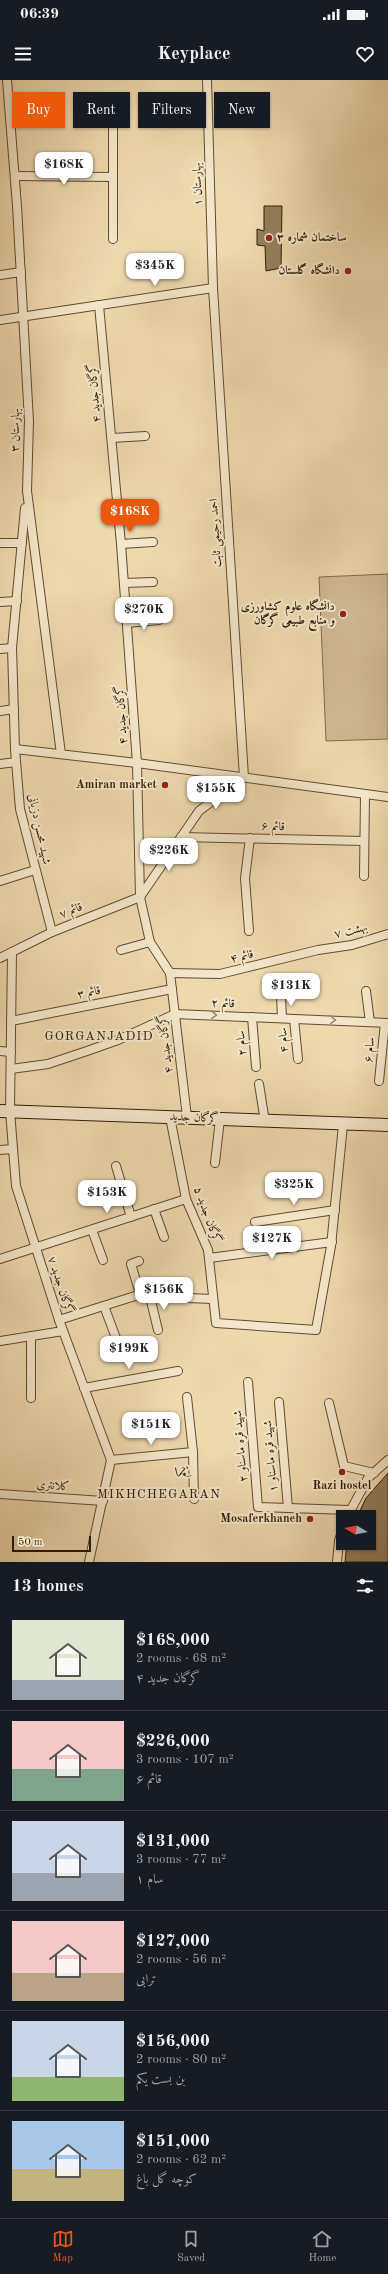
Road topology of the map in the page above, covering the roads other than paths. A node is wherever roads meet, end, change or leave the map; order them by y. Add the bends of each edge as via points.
1 (7, 80) edge
2 (207, 80) edge
3 (113, 128) edge
4 (15, 176) junction
5 (113, 176) junction
6 (113, 239) dead end
7 (21, 272) junction
8 (0, 275) edge
9 (214, 288) junction
10 (99, 305) junction
11 (23, 317) junction
12 (0, 320) edge
13 (145, 436) dead end
14 (112, 438) junction
15 (27, 491) junction
16 (153, 542) dead end
17 (22, 543) junction
18 (0, 544) edge
19 (121, 544) junction
20 (153, 582) dead end
21 (124, 583) junction
22 (17, 601) junction
23 (0, 602) edge
24 (159, 620) dead end
25 (127, 623) junction
26 (12, 648) junction
27 (0, 649) edge
28 (14, 709) junction
29 (0, 711) edge
30 (15, 749) junction
31 (61, 754) junction
32 (16, 762) junction
33 (137, 763) junction
34 (0, 764) edge
35 (244, 777) junction
36 (365, 794) junction
37 (388, 797) edge
38 (181, 837) junction
39 (250, 838) junction
40 (364, 841) junction
41 (36, 870) junction
42 (364, 876) dead end
43 (0, 881) edge
44 (140, 897) junction
45 (249, 931) dead end
46 (52, 932) junction
47 (388, 934) edge
48 (150, 942) junction
49 (121, 950) dead end
50 (318, 950) joint
51 (12, 952) junction
52 (0, 958) edge
53 (170, 973) junction
54 (172, 989) junction
55 (366, 991) dead end
56 (281, 996) dead end
57 (175, 1014) junction
58 (252, 1017) junction
59 (282, 1018) junction
60 (294, 1019) junction
61 (11, 1021) junction
62 (370, 1022) junction
63 (387, 1023) edge
64 (0, 1051) edge
65 (11, 1052) junction
66 (298, 1059) dead end
67 (256, 1067) dead end
68 (11, 1069) junction
69 (379, 1081) dead end
70 (259, 1084) dead end
71 (5, 1111) edge
72 (170, 1116) junction
73 (187, 1118) junction
74 (220, 1119) junction
75 (265, 1122) junction
76 (343, 1125) junction
77 (388, 1126) edge
78 (13, 1149) junction
79 (0, 1150) edge
80 (215, 1163) dead end
81 (116, 1166) dead end
82 (186, 1199) junction
83 (154, 1209) junction
84 (335, 1210) junction
85 (131, 1217) junction
86 (255, 1222) dead end
87 (92, 1230) junction
88 (164, 1237) dead end
89 (332, 1244) junction
90 (36, 1248) junction
91 (209, 1258) junction
92 (0, 1259) edge
93 (102, 1260) dead end
94 (139, 1261) dead end
95 (141, 1296) junction
96 (150, 1297) junction
97 (213, 1299) junction
98 (104, 1306) junction
99 (59, 1320) junction
100 (158, 1330) dead end
101 (63, 1331) junction
102 (31, 1336) junction
103 (0, 1341) edge
104 (119, 1346) dead end
105 (178, 1371) dead end
106 (248, 1382) dead end
107 (84, 1388) junction
108 (187, 1397) dead end
109 (31, 1398) dead end
110 (279, 1402) dead end
111 (329, 1402) dead end
112 (193, 1452) junction
113 (112, 1460) junction
114 (388, 1460) edge
115 (374, 1473) junction
116 (0, 1494) edge
117 (194, 1499) dead end
118 (104, 1501) junction
119 (288, 1508) junction
120 (350, 1510) edge
121 (336, 1512) edge
122 (338, 1550) edge
123 (89, 1562) edge
124 (337, 1562) edge

1 - 4 street, بهارستان ۳
2 - 9 street, ۱ بهارستان
3 - 5 street
4 - 5 street
4 - 7 street, بهارستان ۳
5 - 6 street
7 - 8 street
7 - 11 street, بهارستان ۳
9 - 10 street
9 - 35 street, احمد رحیمی ثابت
10 - 11 street
10 - 14 street, گرگان جدید ۴
11 - 12 street
11 - 15 street, بهارستان ۳ via 29,421
13 - 14 street
14 - 19 street, گرگان جدید ۴
15 - 17 street, شهید محسن دزیانی
15 - 31 street, بهارستان ۳
16 - 19 street
17 - 18 street
17 - 22 street, شهید محسن دزیانی
19 - 21 street, گرگان جدید ۴
20 - 21 street
21 - 25 street, گرگان جدید ۴
22 - 23 street
22 - 26 street, شهید محسن دزیانی
24 - 25 street
25 - 33 street, گرگان جدید ۴
26 - 27 street
26 - 28 street, شهید محسن دزیانی
28 - 29 street
28 - 30 street, شهید محسن دزیانی
30 - 31 street
30 - 32 street, شهید محسن دزیانی
31 - 33 street
32 - 34 street
32 - 41 street, شهید محسن دزیانی via 20,809
33 - 35 street
33 - 44 street, گرگان جدید ۴
35 - 36 street
35 - 38 street via 198,811
36 - 37 street
36 - 40 street
38 - 39 street, قائم ۶
38 - 44 street
39 - 40 street, قائم ۶
39 - 45 street via 245,878
40 - 42 street
41 - 43 street
41 - 46 street, شهید محسن دزیانی
44 - 46 street, ۷ قائم
44 - 48 street, گرگان جدید ۴
46 - 51 street, ۷ قائم
47 - 50 street, بهشت ۷ via 352,945
48 - 49 street
48 - 53 street, گرگان جدید ۴
50 - 53 street, قائم ۴ via 220,974
51 - 52 street, ۷ قائم
51 - 61 street, گرگان جدید ۷
53 - 54 street, گرگان جدید ۴
54 - 57 street, گرگان جدید ۴
54 - 61 street, ۳ قائم
55 - 62 street
56 - 59 street
57 -> 58 street, ۲ قائم
57 - 68 street via 87,1051 48,1064
57 - 73 street, گرگان جدید ۴
58 - 59 street, ۲ قائم
58 - 67 street, ۲ سام
59 - 60 street, ۲ قائم
60 -> 62 street, ۲ قائم
60 - 66 street, ۴ سام
61 - 65 street, گرگان جدید ۷
62 - 63 street, ۲ قائم
63 - 69 street, ۶ سام
64 - 65 street
65 - 68 street, گرگان جدید ۷
68 - 71 street, گرگان جدید ۷
70 - 75 street
71 - 72 main road, گرگان جدید
71 - 78 street, گرگان جدید ۷
72 - 73 main road, گرگان جدید
72 - 82 street, گرگان جدید ۵
73 - 74 main road, گرگان جدید
74 - 75 main road, گرگان جدید
74 - 80 street
75 - 76 main road, گرگان جدید
76 - 77 main road, گرگان جدید
76 - 84 street
78 - 79 street
78 - 90 street, گرگان جدید ۷ via 16,1186
81 - 85 street
82 - 83 street
82 - 91 street, گرگان جدید ۵
83 - 85 street
83 - 88 street
84 - 86 street
84 - 89 street
85 - 87 street
87 - 90 street
87 - 93 street
89 - 91 street
89 - 97 street, گرگان جدید ۵ via 316,1330 216,1323
90 - 92 street
90 - 99 street, گرگان جدید ۷
91 - 97 street, گرگان جدید ۵
94 - 95 street via 131,1264
95 - 96 street
95 - 98 street
96 - 97 street
96 - 100 street
98 - 99 street
98 - 104 street
99 - 101 street, گرگان جدید ۷
101 - 102 street
101 - 107 street, گرگان جدید ۷
102 - 103 street
102 - 109 street
105 - 107 street
106 - 119 street, ۲ شهید قره ماسناو via 258,1507
107 - 113 street, گرگان جدید ۷
108 - 112 street, یکم
110 - 119 street, ۱ شهید قره ماسناو
111 - 115 street via 344,1466
112 - 113 street
112 - 117 street, یکم
113 - 118 street
114 - 115 street
115 - 120 street via 368,1478
116 - 118 street, کلانتری
118 - 123 street
119 - 121 street
122 - 124 street

